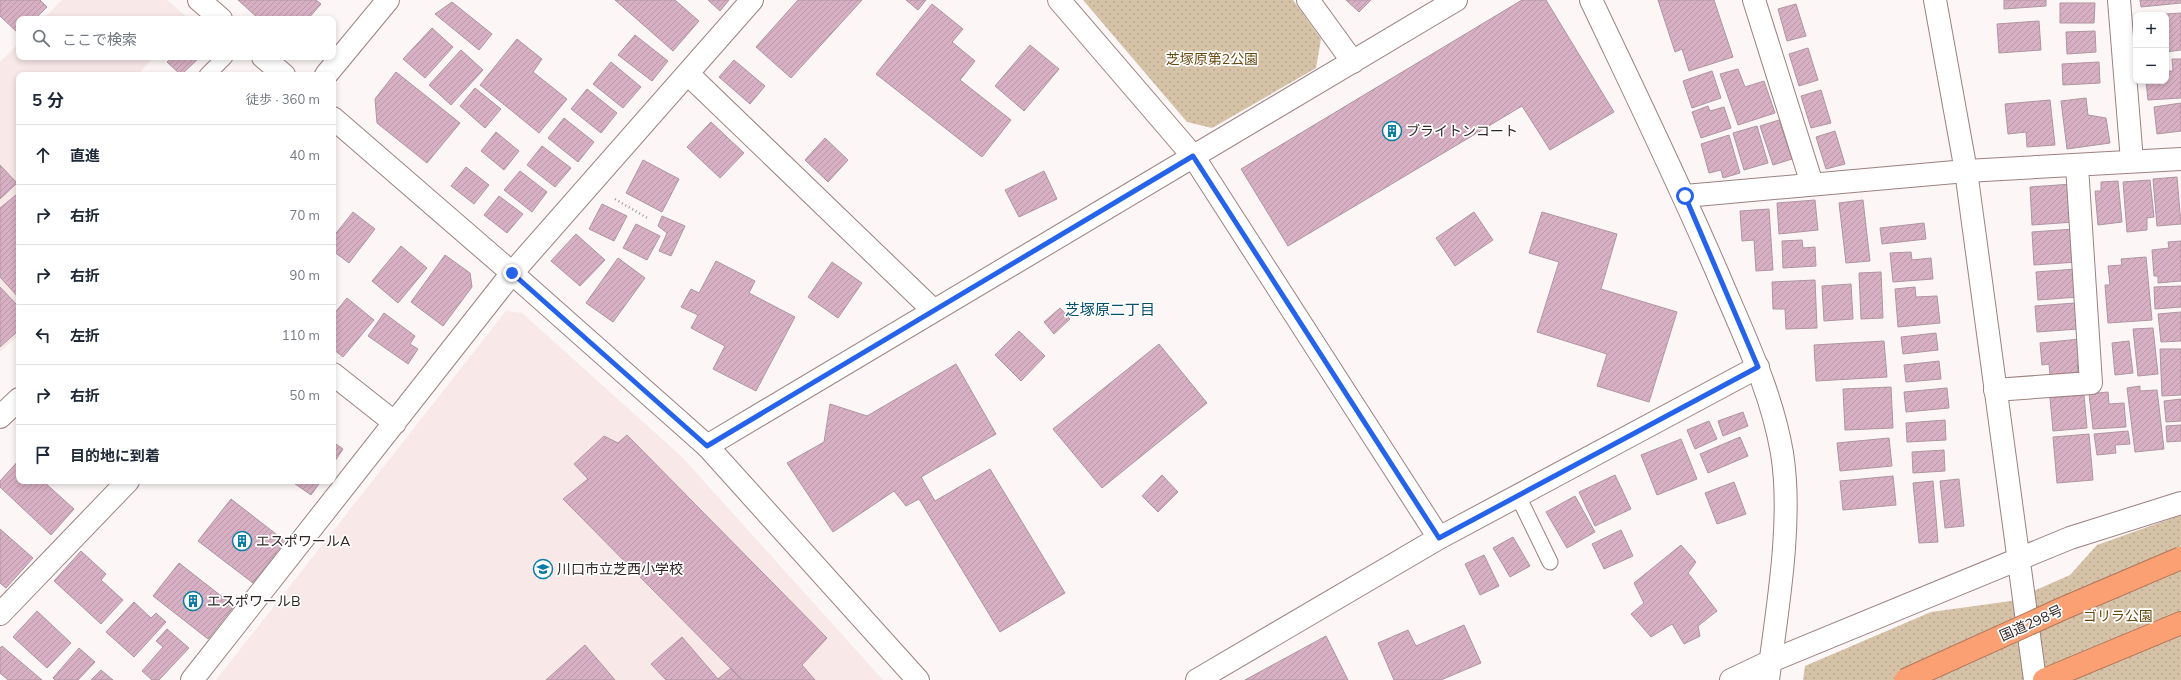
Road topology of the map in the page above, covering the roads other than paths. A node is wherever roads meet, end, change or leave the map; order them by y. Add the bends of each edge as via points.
1 (199, 0) edge
2 (388, 0) edge
3 (752, 0) edge
4 (1058, 0) edge
5 (1308, 0) edge
6 (1456, 0) edge
7 (1591, 0) edge
8 (1754, 0) edge
9 (1935, 0) edge
10 (2119, 0) edge
11 (217, 16) edge
12 (222, 60) edge
13 (267, 60) edge
14 (1353, 62) junction
15 (210, 72) edge
16 (281, 72) edge
17 (328, 72) edge
18 (688, 74) junction
19 (336, 121) edge
20 (1193, 156) junction
21 (2181, 159) edge
22 (2132, 161) junction
23 (2077, 166) junction
24 (1966, 171) junction
25 (1812, 184) junction
26 (1685, 196) junction
27 (512, 273) junction
28 (933, 310) junction
29 (1758, 367) junction
30 (336, 376) edge
31 (1995, 390) junction
32 (16, 402) edge
33 (0, 417) edge
34 (395, 422) junction
35 (707, 446) junction
36 (125, 484) edge
37 (1518, 496) junction
38 (2181, 503) edge
39 (1439, 538) junction
40 (2181, 558) edge
41 (2017, 559) junction
42 (1550, 562) dead end
43 (0, 614) edge
44 (2181, 623) edge
45 (1770, 671) edge
46 (192, 680) edge
47 (918, 680) edge
48 (1197, 680) edge
49 (1731, 680) edge
50 (1905, 680) edge
51 (2035, 680) edge
52 (2044, 680) edge

1 - 11 street
2 - 17 street
3 - 18 street
4 - 20 street
5 - 14 street
6 - 14 street
7 - 26 street
8 - 25 street
9 - 24 street
10 - 22 street
12 - 15 lane
13 - 16 street
14 - 20 street
18 - 27 street
18 - 28 street
19 - 27 street
20 - 28 street
20 - 39 street
21 - 22 street
22 - 23 street
23 - 24 street
23 - 31 street via 2091,383
24 - 25 street
24 - 31 street
25 - 26 street
26 - 29 street
27 - 34 street
27 - 35 street
28 - 35 street
29 - 37 street
29 - 45 street via 1782,453 1786,495 1783,551
30 - 34 street
31 - 41 street
32 - 33 street
34 - 46 street
35 - 47 street
36 - 43 street
37 - 39 street
37 - 42 lane
38 - 41 street via 2070,538
39 - 48 street
40 - 50 highway, 国道298号, bridge
41 - 45 street
41 - 51 street
44 - 52 highway
45 - 49 street

